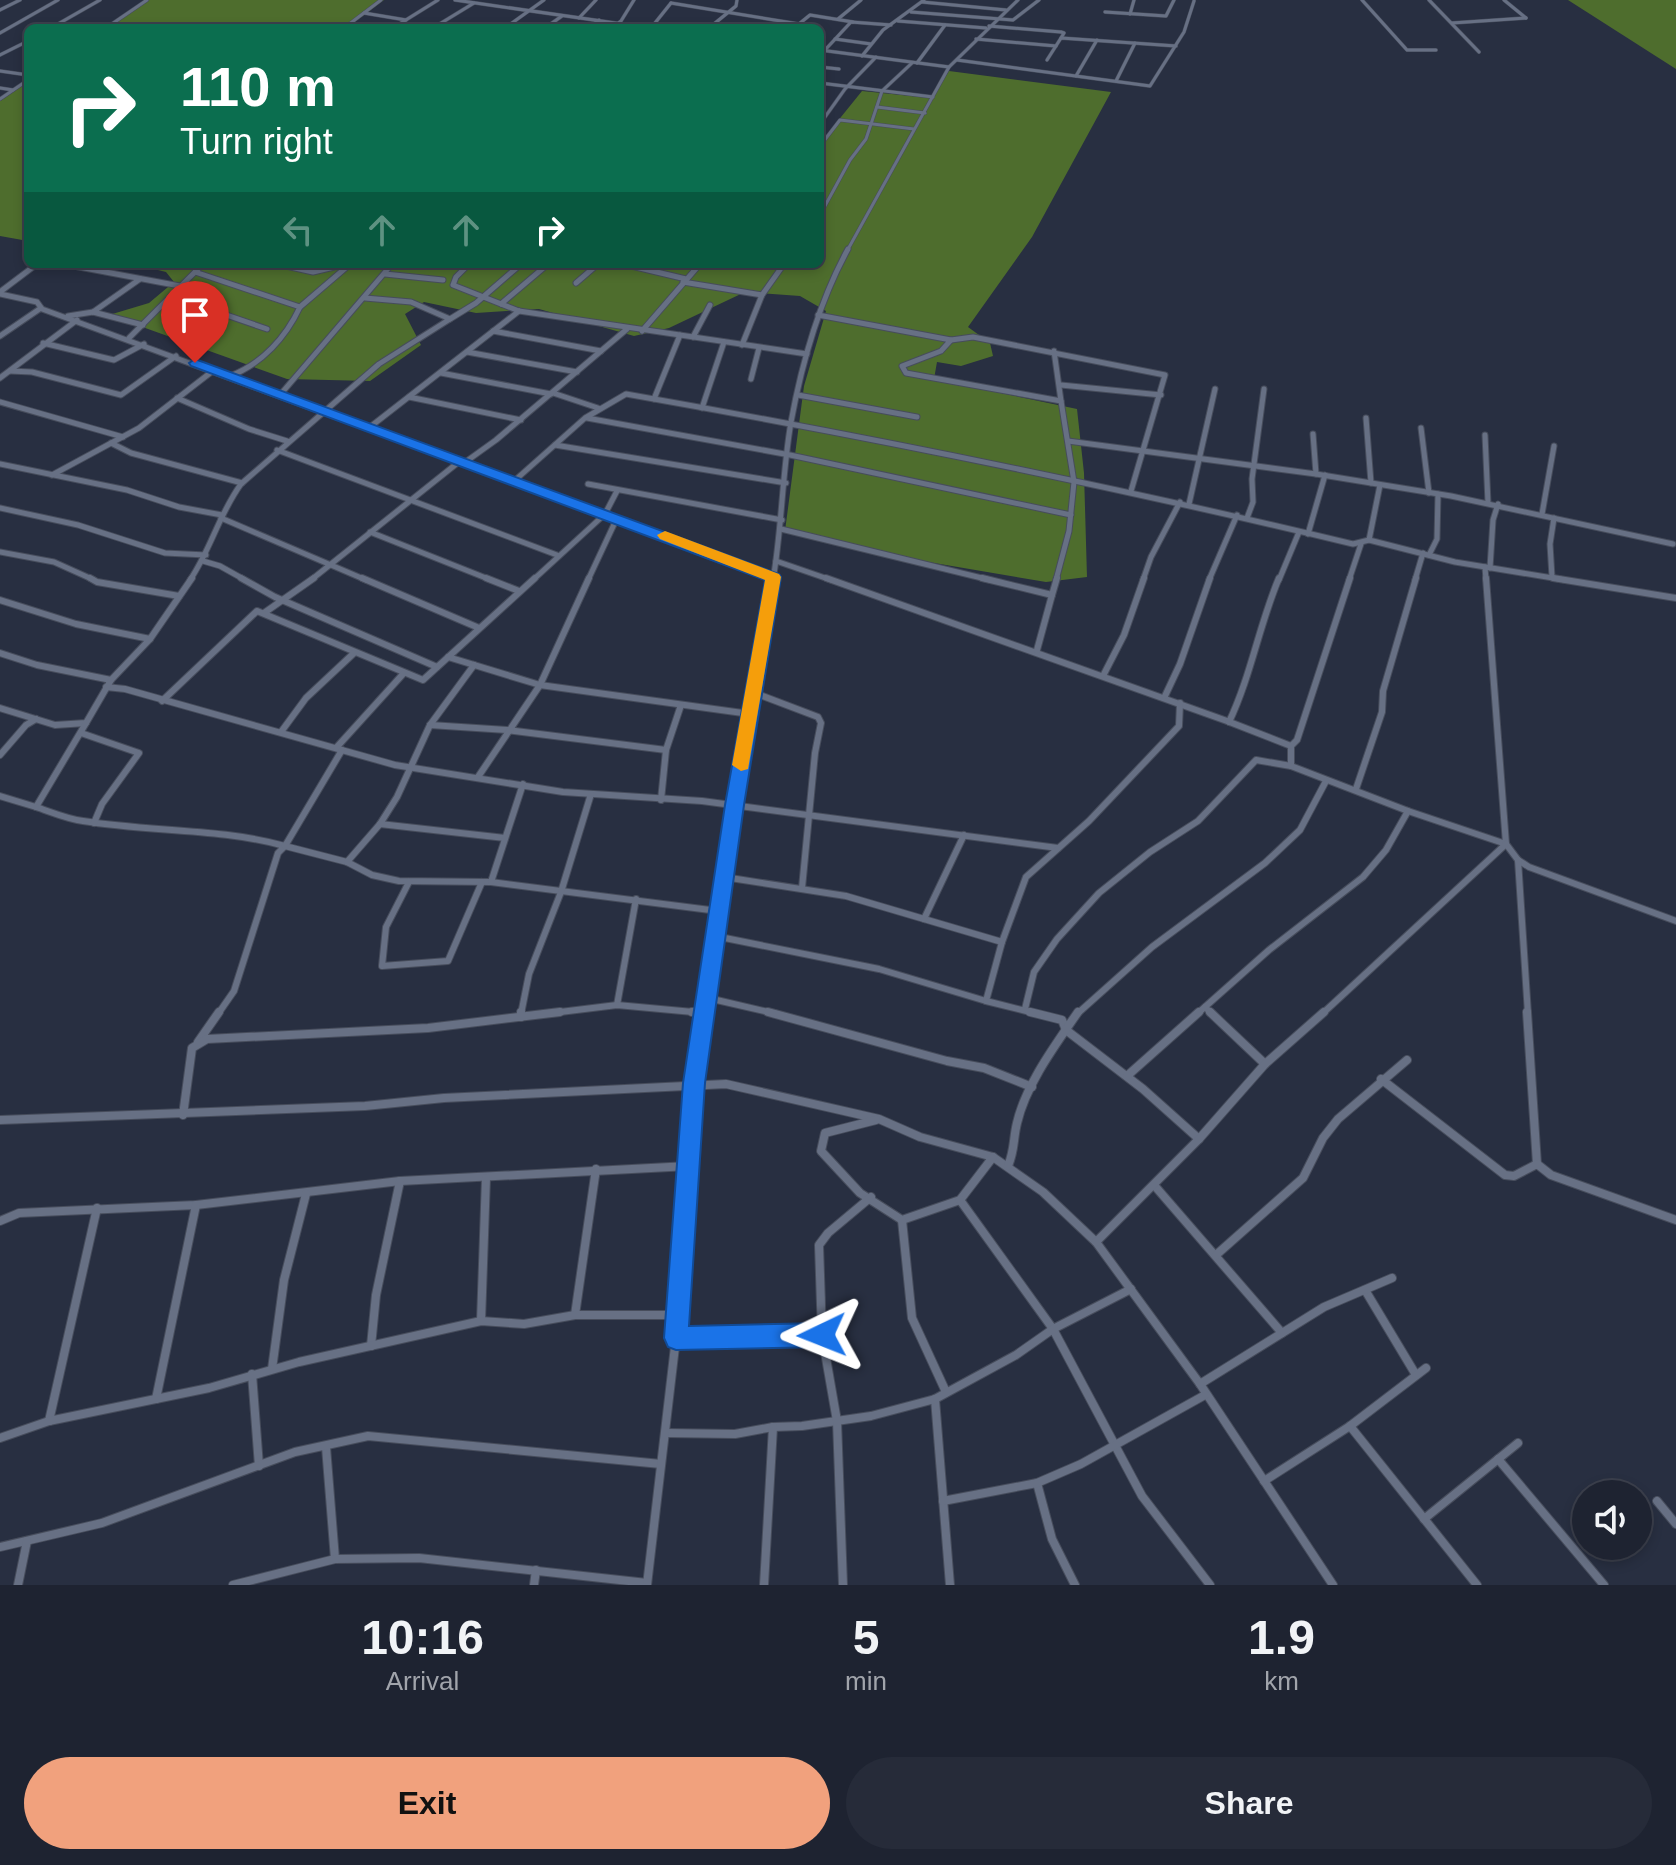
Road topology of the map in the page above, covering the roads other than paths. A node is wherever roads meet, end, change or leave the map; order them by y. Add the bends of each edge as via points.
1 (20, 0) edge
2 (58, 0) edge
3 (100, 0) edge
4 (147, 0) edge
5 (381, 0) edge
6 (438, 0) edge
7 (455, 0) edge
8 (544, 0) edge
9 (596, 0) edge
10 (634, 0) edge
11 (737, 0) edge
12 (861, 0) edge
13 (1018, 0) edge
14 (1039, 0) edge
15 (1134, 0) edge
16 (1174, 0) edge
17 (1188, 0) edge
18 (1194, 0) edge
19 (1362, 0) edge
20 (1429, 0) edge
21 (1504, 0) edge
22 (923, 1) edge
23 (479, 2) edge
24 (672, 2) edge
25 (0, 10) edge
26 (1007, 10) junction
27 (531, 11) junction
28 (731, 11) junction
29 (911, 12) junction
30 (1105, 12) dead end
31 (364, 13) junction
32 (1130, 14) junction
33 (563, 16) junction
34 (579, 18) junction
35 (838, 19) junction
36 (997, 19) junction
37 (406, 20) junction
38 (599, 20) junction
39 (898, 21) junction
40 (853, 22) junction
41 (618, 23) junction
42 (1452, 23) junction
43 (58, 24) edge
44 (112, 24) edge
45 (352, 24) edge
46 (400, 24) edge
47 (442, 24) edge
48 (511, 24) edge
49 (551, 24) edge
50 (594, 24) edge
51 (624, 24) edge
52 (653, 24) edge
53 (714, 24) edge
54 (799, 24) joint
55 (891, 25) junction
56 (945, 25) junction
57 (988, 27) junction
58 (0, 33) edge
59 (1061, 38) junction
60 (835, 39) junction
61 (976, 39) junction
62 (1097, 40) junction
63 (24, 43) edge
64 (1135, 43) junction
65 (871, 44) junction
66 (1056, 46) junction
67 (1176, 46) junction
68 (824, 48) edge
69 (824, 50) edge
70 (1436, 50) dead end
71 (1479, 52) dead end
72 (0, 55) edge
73 (862, 56) junction
74 (876, 57) junction
75 (957, 60) junction
76 (1047, 60) dead end
77 (914, 63) junction
78 (824, 67) edge
79 (949, 67) junction
80 (839, 69) dead end
81 (0, 71) edge
82 (24, 76) edge
83 (1076, 76) junction
84 (24, 80) edge
85 (1116, 81) junction
86 (824, 84) edge
87 (847, 87) junction
88 (0, 88) edge
89 (13, 90) junction
90 (882, 91) junction
91 (933, 97) junction
92 (0, 99) edge
93 (877, 107) junction
94 (925, 113) junction
95 (824, 115) edge
96 (824, 117) edge
97 (840, 120) junction
98 (870, 123) junction
99 (914, 129) junction
100 (824, 141) edge
101 (824, 207) edge
102 (32, 268) edge
103 (84, 268) edge
104 (199, 268) edge
105 (295, 268) edge
106 (330, 268) edge
107 (344, 268) edge
108 (389, 268) edge
109 (465, 268) edge
110 (517, 268) edge
111 (543, 268) edge
112 (593, 268) edge
113 (638, 268) edge
114 (696, 268) edge
115 (781, 268) edge
116 (195, 272) junction
117 (385, 274) junction
118 (140, 279) junction
119 (443, 280) dead end
120 (685, 280) junction
121 (576, 283) dead end
122 (180, 286) junction
123 (0, 293) edge
124 (762, 295) junction
125 (171, 296) junction
126 (484, 297) junction
127 (365, 298) junction
128 (501, 304) junction
129 (710, 305) dead end
130 (300, 307) junction
131 (41, 308) junction
132 (519, 311) junction
133 (93, 312) junction
134 (818, 315) junction
135 (65, 316) junction
136 (450, 319) junction
137 (79, 321) junction
138 (143, 325) junction
139 (267, 329) dead end
140 (627, 329) junction
141 (493, 331) junction
142 (642, 331) junction
143 (680, 335) junction
144 (0, 336) edge
145 (693, 337) junction
146 (129, 338) junction
147 (951, 340) junction
148 (724, 342) junction
149 (43, 343) junction
150 (144, 344) junction
151 (742, 345) junction
152 (759, 348) junction
153 (601, 351) junction
154 (1054, 351) junction
155 (467, 352) junction
156 (807, 354) junction
157 (176, 356) junction
158 (214, 370) junction
159 (10, 371) junction
160 (577, 372) junction
161 (441, 373) junction
162 (230, 376) junction
163 (0, 378) edge
164 (751, 379) dead end
165 (286, 385) junction
166 (1061, 385) junction
167 (1215, 389) dead end
168 (1264, 389) dead end
169 (269, 391) junction
170 (552, 394) junction
171 (280, 395) junction
172 (798, 395) junction
173 (1161, 395) junction
174 (409, 397) junction
175 (177, 398) junction
176 (654, 399) junction
177 (1061, 401) junction
178 (0, 402) edge
179 (598, 408) junction
180 (702, 408) junction
181 (324, 410) junction
182 (917, 417) dead end
183 (587, 418) junction
184 (1366, 418) dead end
185 (521, 420) junction
186 (791, 423) junction
187 (370, 427) junction
188 (1421, 428) dead end
189 (1313, 434) dead end
190 (1485, 435) dead end
191 (123, 437) junction
192 (287, 441) junction
193 (1068, 441) junction
194 (111, 443) junction
195 (555, 445) junction
196 (1554, 446) dead end
197 (277, 450) junction
198 (1144, 451) junction
199 (790, 455) junction
200 (1197, 458) junction
201 (462, 462) junction
202 (0, 464) edge
203 (1255, 466) junction
204 (1316, 474) junction
205 (52, 475) junction
206 (1325, 475) junction
207 (513, 482) junction
208 (1074, 482) junction
209 (242, 483) junction
210 (786, 483) junction
211 (1371, 483) junction
212 (588, 484) dead end
213 (1380, 485) junction
214 (617, 491) junction
215 (1131, 491) junction
216 (1429, 493) junction
217 (1438, 494) junction
218 (410, 500) junction
219 (1180, 502) junction
220 (1488, 503) junction
221 (1189, 504) junction
222 (1498, 504) junction
223 (0, 508) edge
224 (605, 514) junction
225 (1542, 514) junction
226 (1071, 515) junction
227 (1237, 515) junction
228 (222, 516) junction
229 (617, 518) junction
230 (1247, 518) junction
231 (1554, 518) junction
232 (781, 524) junction
233 (370, 532) junction
234 (1299, 532) junction
235 (1308, 534) junction
236 (1369, 540) junction
237 (1361, 544) junction
238 (1673, 544) dead end
239 (0, 552) edge
240 (1426, 554) junction
241 (557, 555) junction
242 (204, 558) junction
243 (776, 561) junction
244 (329, 566) junction
245 (1488, 567) junction
246 (773, 577) junction
247 (1552, 577) junction
248 (519, 591) junction
249 (1052, 595) junction
250 (179, 596) junction
251 (1676, 598) edge
252 (0, 600) edge
253 (285, 601) junction
254 (263, 613) junction
255 (479, 628) junction
256 (150, 639) junction
257 (1037, 650) junction
258 (0, 653) edge
259 (355, 653) junction
260 (448, 657) junction
261 (474, 665) junction
262 (437, 667) junction
263 (403, 674) junction
264 (1104, 674) junction
265 (111, 680) junction
266 (540, 685) junction
267 (106, 687) junction
268 (755, 693) junction
269 (1165, 696) junction
270 (162, 701) junction
271 (1180, 703) junction
272 (681, 705) junction
273 (0, 708) edge
274 (750, 714) junction
275 (36, 719) junction
276 (1229, 722) junction
277 (86, 723) junction
278 (430, 725) junction
279 (507, 730) junction
280 (281, 732) junction
281 (81, 733) junction
282 (1291, 746) junction
283 (339, 749) junction
284 (666, 750) junction
285 (0, 755) edge
286 (1291, 766) junction
287 (410, 767) junction
288 (478, 777) junction
289 (1326, 781) junction
290 (523, 784) junction
291 (1356, 789) junction
292 (591, 794) junction
293 (0, 796) edge
294 (661, 800) junction
295 (735, 805) junction
296 (36, 807) junction
297 (1408, 811) junction
298 (809, 815) junction
299 (94, 823) junction
300 (380, 824) junction
301 (964, 835) junction
302 (505, 838) junction
303 (1506, 844) junction
304 (285, 846) junction
305 (1058, 848) junction
306 (1518, 860) junction
307 (347, 862) junction
308 (724, 877) junction
309 (409, 882) junction
310 (487, 882) junction
311 (802, 888) junction
312 (562, 889) junction
313 (636, 899) junction
314 (718, 911) junction
315 (924, 919) junction
316 (1676, 921) edge
317 (715, 936) junction
318 (1002, 942) junction
319 (708, 998) junction
320 (986, 1001) junction
321 (617, 1005) junction
322 (1205, 1007) junction
323 (1025, 1009) junction
324 (704, 1013) junction
325 (521, 1017) junction
326 (1066, 1030) junction
327 (198, 1042) junction
328 (1407, 1060) dead end
329 (1265, 1064) junction
330 (1127, 1076) junction
331 (1381, 1079) junction
332 (694, 1083) junction
333 (1032, 1087) junction
334 (183, 1115) junction
335 (879, 1119) junction
336 (0, 1120) edge
337 (1199, 1139) junction
338 (993, 1157) junction
339 (1537, 1164) junction
340 (689, 1166) junction
341 (1008, 1166) junction
342 (596, 1169) junction
343 (486, 1178) junction
344 (400, 1181) junction
345 (1154, 1185) junction
346 (306, 1194) junction
347 (871, 1197) junction
348 (960, 1200) junction
349 (196, 1205) junction
350 (97, 1208) junction
351 (902, 1220) junction
352 (1676, 1220) edge
353 (1, 1223) edge
354 (1096, 1242) junction
355 (1216, 1255) junction
356 (1392, 1278) dead end
357 (1131, 1289) junction
358 (1365, 1290) junction
359 (575, 1315) junction
360 (678, 1315) junction
361 (481, 1321) junction
362 (1053, 1329) junction
363 (1282, 1333) junction
364 (822, 1335) junction
365 (676, 1338) junction
366 (371, 1346) junction
367 (1426, 1368) dead end
368 (272, 1369) junction
369 (252, 1374) junction
370 (1416, 1375) junction
371 (1200, 1384) junction
372 (946, 1392) junction
373 (1205, 1395) junction
374 (156, 1399) junction
375 (935, 1399) junction
376 (49, 1421) junction
377 (837, 1421) junction
378 (1350, 1426) junction
379 (773, 1427) junction
380 (666, 1433) junction
381 (0, 1438) edge
382 (1518, 1443) dead end
383 (1116, 1444) junction
384 (326, 1447) junction
385 (1498, 1459) junction
386 (661, 1464) junction
387 (259, 1466) junction
388 (1264, 1481) junction
389 (1037, 1483) junction
390 (943, 1501) junction
391 (1657, 1501) dead end
392 (1424, 1519) junction
393 (1676, 1524) edge
394 (27, 1541) junction
395 (0, 1547) edge
396 (335, 1559) junction
397 (536, 1570) junction
398 (647, 1584) edge
399 (18, 1585) edge
400 (233, 1585) edge
401 (534, 1585) edge
402 (764, 1585) edge
403 (843, 1585) edge
404 (950, 1585) edge
405 (1075, 1585) edge
406 (1210, 1585) edge
407 (1333, 1585) edge
408 (1477, 1585) edge
409 (1604, 1585) edge

1 - 25 street
2 - 58 street
3 - 43 street
4 - 44 street
5 - 31 street
6 - 37 street
7 - 23 street
8 - 27 street
9 - 34 street
10 - 41 street
11 - 28 street
12 - 35 street
13 - 26 street
14 - 36 street via 1016,20
15 - 32 street
16 - 32 street via 1166,16
17 - 18 street
18 - 67 street
19 - 70 street via 1407,50
20 - 42 street
21 - 42 street via 1526,18
22 - 26 street
22 - 29 street
23 - 27 street
23 - 47 street
24 - 28 street
24 - 52 street
26 - 36 street
27 - 33 street
27 - 48 street
28 - 53 street
28 - 54 street
29 - 36 street
29 - 39 street
30 - 32 street
31 - 37 street
31 - 45 street
33 - 34 street
33 - 49 street
34 - 38 street
35 - 40 street
35 - 54 street via 810,15
36 - 57 street
37 - 46 street
38 - 41 street
38 - 50 street
39 - 55 street
39 - 56 street
40 - 55 street
40 - 60 street
41 - 51 street
42 - 71 street
55 - 65 street
56 - 57 street
56 - 77 street
57 - 59 street via 1061,32
57 - 61 street
59 - 62 street
59 - 66 street
60 - 65 street
60 - 68 street
61 - 66 street
61 - 75 street
62 - 64 street
62 - 83 street
63 - 72 street
64 - 67 street
64 - 85 street
65 - 73 street
66 - 76 street
67 - 85 street via 1152,86
69 - 73 street
73 - 74 street
74 - 77 street
74 - 87 street
75 - 79 street
75 - 83 street
77 - 79 street
77 - 90 street
78 - 80 street
79 - 91 street
81 - 82 street
83 - 85 street
84 - 89 street
86 - 87 street
87 - 90 street
87 - 95 street
88 - 89 street
89 - 92 street
90 - 91 street
90 - 93 street
91 - 94 street
93 - 94 street
93 - 98 street
94 - 99 street
96 - 97 street
97 - 98 street
97 - 100 street
98 - 99 street
98 - 101 street via 866,139
99 - 134 street via 828,285
102 - 123 street
103 - 118 street
104 - 116 street
105 - 106 street
107 - 130 street
108 - 117 street
109 - 126 street via 453,285
110 - 126 street
111 - 128 street
112 - 121 street
113 - 120 street
114 - 120 street
115 - 124 street
116 - 122 street
116 - 130 street
117 - 119 street
117 - 127 street
118 - 122 street
118 - 133 street
120 - 124 street
120 - 142 street
122 - 125 street
123 - 131 street via 37,302
124 - 151 street
125 - 138 street
125 - 139 street
126 - 128 street
126 - 136 street
127 - 136 street via 411,302
127 - 165 street
128 - 132 street
129 - 145 street
130 - 162 street via 291,326 260,360
131 - 135 street
131 - 144 street
132 - 140 street
132 - 141 street
133 - 135 street
133 - 137 street
133 - 138 street
134 - 147 street
134 - 156 street
135 - 137 street
136 - 181 street via 385,360
137 - 146 street
137 - 149 street
138 - 146 street
140 - 142 street
140 - 153 street
141 - 153 street
141 - 155 street
142 - 143 street
143 - 145 street
143 - 176 street
145 - 148 street
146 - 150 street
147 - 154 street via 973,337
147 - 177 street via 941,351 901,369
148 - 151 street
148 - 180 street
149 - 150 street via 114,360
149 - 159 street
150 - 157 street
151 - 152 street
152 - 156 street
152 - 164 street
153 - 160 street
154 - 166 street
154 - 173 street via 1165,375
155 - 160 street
155 - 161 street
156 - 172 street
157 - 158 street
157 - 159 street via 121,395
158 - 162 street
158 - 175 street
159 - 163 street
160 - 170 street
161 - 170 street
161 - 174 street
162 - 169 street
165 - 169 street
165 - 171 street
166 - 173 street
166 - 177 street
167 - 200 street
168 - 203 street
169 - 171 street
170 - 179 street
170 - 185 street
171 - 181 street
172 - 182 street
172 - 186 street
173 - 198 street
174 - 185 street
174 - 187 street
175 - 191 street
175 - 192 street
176 - 179 street via 621,394
176 - 180 street
177 - 193 street
178 - 191 street
179 - 183 street
180 - 186 street
181 - 187 street
181 - 192 street
183 - 195 street
183 - 199 street
184 - 211 street
185 - 201 street
186 - 199 street
186 - 208 street
187 - 201 street
188 - 216 street
189 - 204 street
190 - 220 street
191 - 194 street
192 - 197 street
193 - 198 street
193 - 208 street
194 - 205 street
194 - 209 street
195 - 207 street
195 - 210 street
196 - 225 street
197 - 209 street
197 - 218 street
198 - 200 street
198 - 215 street
199 - 210 street
199 - 226 street
200 - 203 street
200 - 221 street
201 - 207 street
201 - 218 street
202 - 205 street
203 - 204 street
203 - 230 street
204 - 206 street
205 - 228 street
206 - 211 street
206 - 235 street
207 - 224 street
208 - 215 street
208 - 226 street
209 - 228 street
210 - 232 street
211 - 213 street
212 - 214 street
213 - 216 street
213 - 236 street
214 - 224 street
214 - 232 street
215 - 219 street
216 - 217 street
217 - 220 street
217 - 240 street via 1437,539
218 - 233 street
218 - 241 street
219 - 221 street
219 - 264 street via 1151,557 1124,635
220 - 222 street
221 - 227 street
222 - 225 street
222 - 245 street
223 - 242 street via 78,525 165,553
224 - 229 street
224 - 241 street
225 - 231 street
226 - 249 street
227 - 230 street
227 - 269 street
228 - 242 street
228 - 244 street
229 - 246 street
229 - 266 street
230 - 234 street
231 - 238 street
231 - 247 street
232 - 243 street
232 - 249 street
233 - 244 street
233 - 248 street
234 - 235 street
234 - 276 street via 1265,612
235 - 237 street
236 - 237 street
236 - 240 street
237 - 282 street
239 - 250 street via 54,562 107,585
240 - 245 street
240 - 291 street
241 - 248 street
242 - 250 street
242 - 253 street
243 - 246 street
243 - 257 street
244 - 253 street
244 - 255 street
245 - 247 street
245 - 303 street
246 - 268 street
247 - 251 street
248 - 255 street
249 - 257 street
250 - 256 street
252 - 256 street via 76,624
253 - 254 street
253 - 262 street
254 - 259 street
254 - 270 street via 252,613
255 - 260 street
256 - 265 street
257 - 264 street
258 - 265 street
259 - 263 street
259 - 280 street via 314,690
260 - 261 street
260 - 262 street
261 - 266 street
261 - 278 street
262 - 263 street via 423,680
263 - 283 street
264 - 269 street
265 - 267 street
266 - 272 street
266 - 279 street
267 - 270 street
267 - 277 street
268 - 274 street
268 - 298 street via 818,717 821,723
269 - 271 street
270 - 280 street
271 - 276 street
271 - 305 street via 1179,726
272 - 274 street
272 - 284 street
273 - 275 street
274 - 295 street
275 - 277 street via 69,726
275 - 285 street
276 - 282 street
277 - 281 street
278 - 279 street
278 - 287 street
279 - 284 street
279 - 288 street
280 - 283 street
281 - 296 street
281 - 299 street via 139,753
282 - 286 street
283 - 287 street
283 - 304 street
284 - 294 street
286 - 289 street
286 - 323 street via 1256,760 1198,821 1099,893 1034,972
287 - 288 street
287 - 300 street
288 - 290 street
289 - 291 street
289 - 326 street via 1300,830 1133,964 1078,1012
290 - 292 street
290 - 302 street
291 - 297 street
292 - 294 street
292 - 312 street
293 - 296 street
294 - 295 street
295 - 298 street
295 - 308 street
296 - 299 street
297 - 303 street
297 - 322 street via 1363,877
298 - 301 street
298 - 311 street
299 - 304 street via 244,835
300 - 302 street
300 - 307 street
301 - 305 street
301 - 315 street
302 - 310 street
303 - 306 street
303 - 329 street
304 - 307 street
304 - 327 street via 278,853 234,991
305 - 318 street via 1026,877
306 - 316 street
306 - 339 street
307 - 309 street via 372,875
308 - 311 street
308 - 314 street
309 - 310 street
309 - 310 street via 386,927 382,966 448,961
310 - 312 street
311 - 315 street
312 - 313 street
312 - 325 street via 531,959
313 - 314 street
313 - 321 street
314 - 317 street
315 - 318 street
317 - 319 street
317 - 320 street via 879,969
318 - 320 street
319 - 324 street
319 - 333 street via 984,1068
320 - 323 street
321 - 324 street
321 - 325 street
322 - 329 street
322 - 330 street
323 - 326 street via 1062,1020
324 - 332 street
325 - 327 street
326 - 330 street
326 - 333 street
327 - 334 street via 192,1048
328 - 331 street
329 - 337 street
330 - 337 street
331 - 339 street via 1505,1175
331 - 355 street via 1323,1138 1303,1178
332 - 334 street
332 - 335 street via 726,1084
332 - 340 street
333 - 341 street
334 - 336 street
335 - 338 street via 920,1137
335 - 347 street via 825,1133 820,1148 860,1193
337 - 345 street
338 - 341 street
338 - 348 street
339 - 352 street via 1551,1175
340 - 342 street
340 - 360 street
341 - 354 street
342 - 343 street
342 - 359 street
343 - 344 street
343 - 361 street
344 - 346 street
344 - 366 street
345 - 354 street
345 - 355 street
346 - 349 street
346 - 368 street via 287,1258
347 - 351 street
347 - 364 street via 819,1245
348 - 351 street
348 - 362 street
349 - 350 street
349 - 374 street
350 - 353 street via 19,1213
350 - 376 street
351 - 372 street via 912,1318
354 - 357 street
355 - 363 street
356 - 358 street
357 - 362 street
357 - 371 street
358 - 363 street
358 - 370 street
359 - 360 street
359 - 361 street via 524,1324
360 - 365 street
361 - 366 street
362 - 372 street
362 - 383 street
363 - 371 street
364 - 365 street
364 - 377 street
365 - 380 street
366 - 368 street
367 - 370 street
368 - 369 street
369 - 374 street
369 - 387 street
370 - 378 street
371 - 373 street
372 - 375 street
373 - 383 street
373 - 388 street
374 - 376 street
375 - 377 street
375 - 390 street
376 - 381 street
377 - 379 street
377 - 403 street
378 - 388 street
378 - 392 street
379 - 380 street via 735,1434
379 - 402 street
380 - 386 street
382 - 385 street
383 - 389 street
383 - 406 street via 1150,1509
384 - 386 street via 368,1436
384 - 387 street
384 - 396 street
385 - 392 street
385 - 409 street
386 - 398 street
387 - 394 street via 102,1523
388 - 407 street
389 - 390 street
389 - 405 street via 1052,1539
390 - 404 street
391 - 393 street
392 - 408 street
394 - 395 street
394 - 399 street
396 - 397 street via 419,1558
396 - 400 street
397 - 398 street
397 - 401 street

